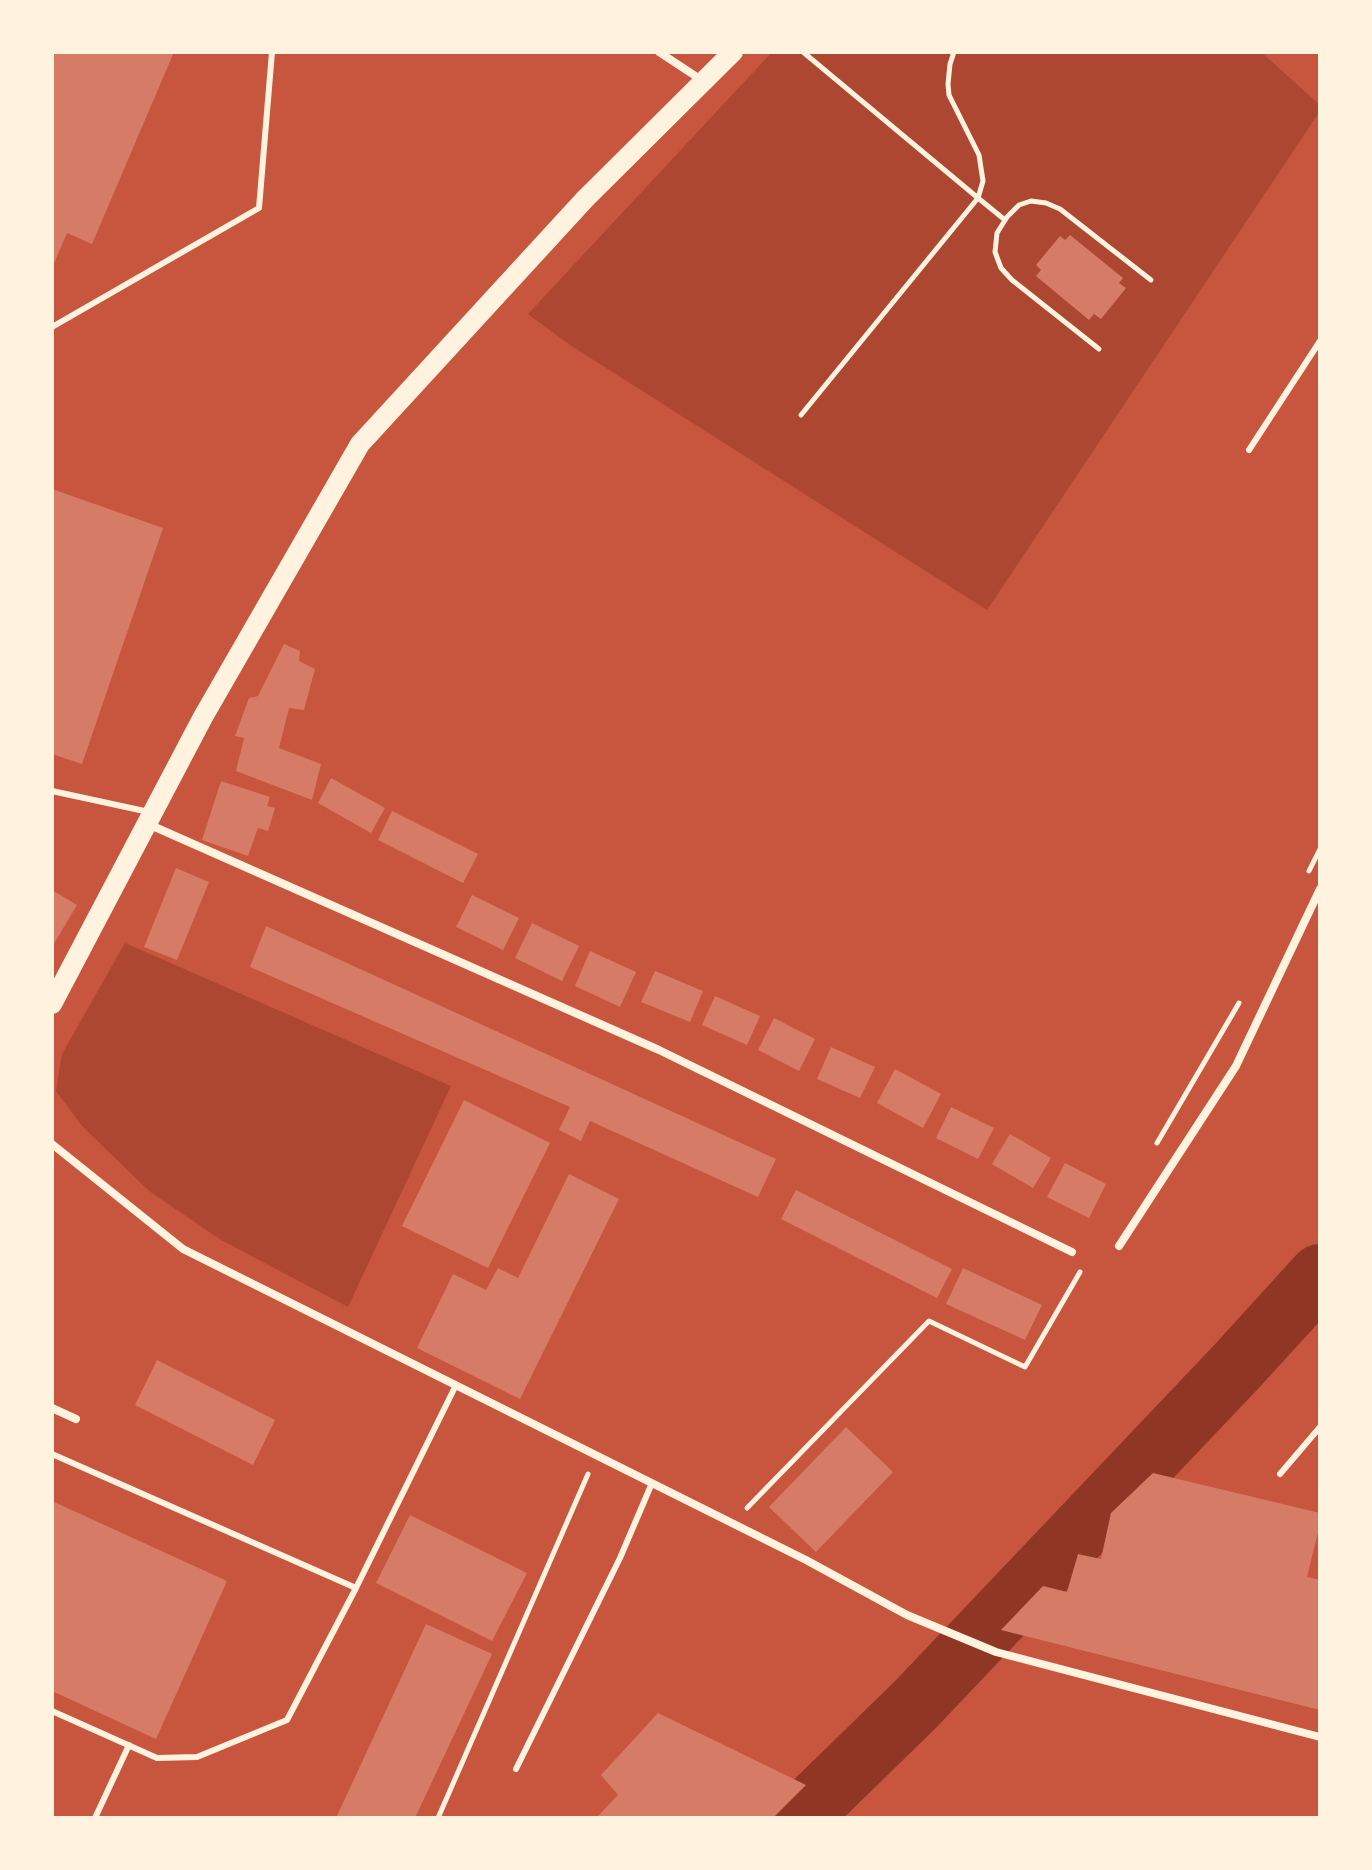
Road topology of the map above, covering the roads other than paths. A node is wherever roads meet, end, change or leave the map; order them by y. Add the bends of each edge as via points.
1 (272, 52) edge
2 (659, 52) edge
3 (733, 52) edge
4 (703, 81) junction
5 (52, 327) edge
6 (1320, 341) edge
7 (1249, 450) dead end
8 (52, 791) edge
9 (150, 818) junction
10 (1320, 889) edge
11 (52, 1004) edge
12 (52, 1144) edge
13 (1119, 1246) dead end
14 (1072, 1252) dead end
15 (456, 1385) junction
16 (52, 1408) edge
17 (76, 1419) dead end
18 (1320, 1428) edge
19 (52, 1454) edge
20 (1280, 1474) dead end
21 (652, 1483) junction
22 (356, 1588) junction
23 (52, 1711) edge
24 (1320, 1737) edge
25 (129, 1745) junction
26 (516, 1769) dead end
27 (95, 1818) edge

1 - 5 lane via 259,208
2 - 4 street
3 - 4 main road
4 - 9 main road via 585,199 360,444
6 - 7 lane
8 - 9 lane
9 - 11 main road
9 - 14 street via 659,1050
10 - 13 street via 1236,1066
12 - 15 street via 183,1249
15 - 21 street
15 - 22 lane
16 - 17 street
18 - 20 lane
19 - 22 lane
21 - 24 street via 907,1615 996,1652
21 - 26 lane
22 - 25 lane via 287,1720 197,1757 157,1758
23 - 25 lane
25 - 27 lane

